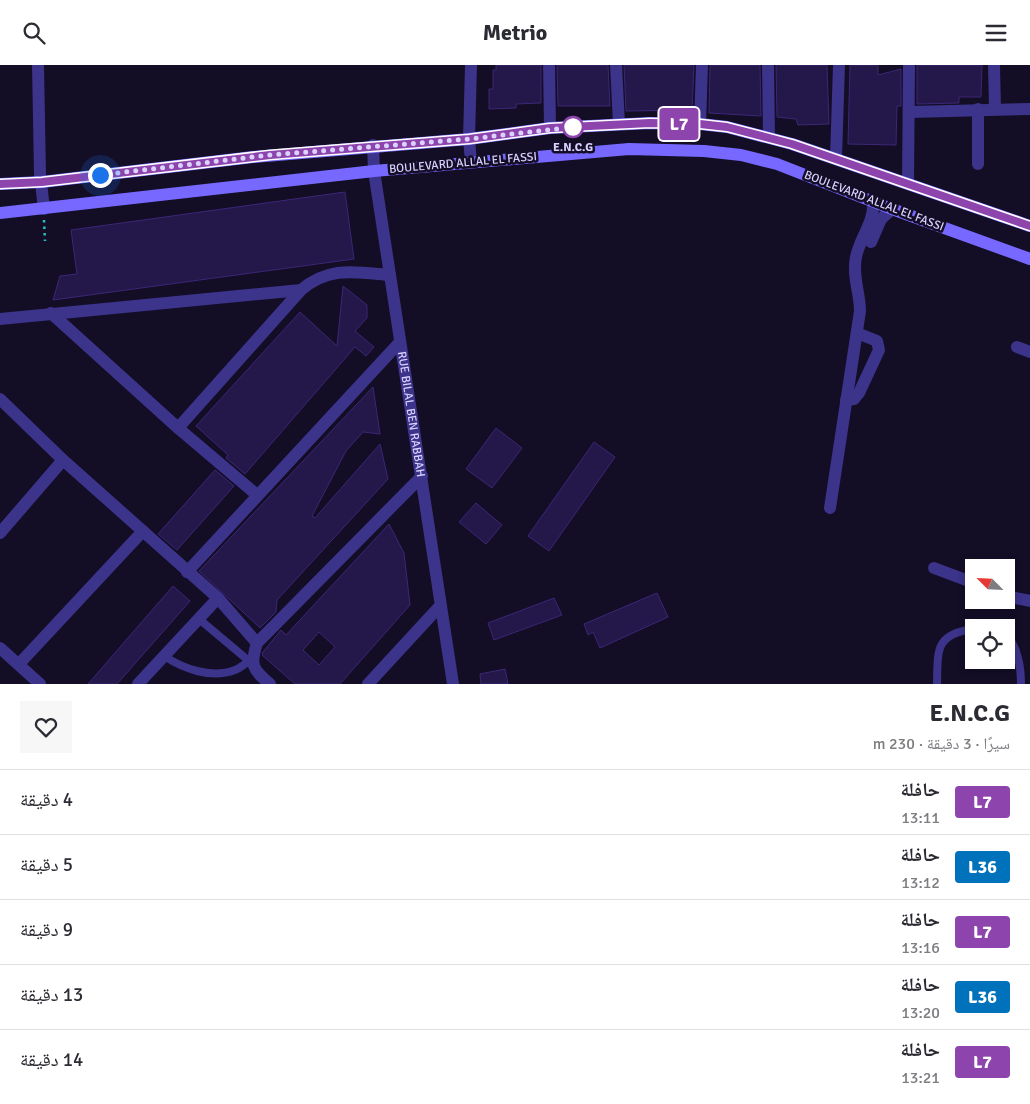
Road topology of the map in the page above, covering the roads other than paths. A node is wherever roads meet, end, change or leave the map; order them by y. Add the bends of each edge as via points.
1 (38, 65) edge
2 (471, 65) edge
3 (549, 65) edge
4 (616, 65) edge
5 (702, 65) edge
6 (768, 65) edge
7 (838, 65) edge
8 (909, 65) edge
9 (994, 65) edge
10 (978, 109) junction
11 (995, 109) junction
12 (1030, 109) edge
13 (910, 111) junction
14 (700, 124) junction
15 (619, 125) junction
16 (550, 128) junction
17 (769, 137) junction
18 (469, 139) junction
19 (373, 145) junction
20 (836, 158) junction
21 (471, 162) junction
22 (978, 164) dead end
23 (374, 171) junction
24 (42, 182) junction
25 (0, 184) edge
26 (908, 184) junction
27 (873, 201) junction
28 (44, 209) junction
29 (892, 209) junction
30 (0, 213) edge
31 (1030, 226) edge
32 (1030, 259) edge
33 (855, 273) junction
34 (390, 275) junction
35 (300, 290) junction
36 (51, 313) junction
37 (0, 319) edge
38 (857, 333) junction
39 (399, 343) junction
40 (1017, 347) dead end
41 (1030, 352) edge
42 (0, 399) edge
43 (846, 400) junction
44 (178, 428) junction
45 (63, 460) junction
46 (422, 476) junction
47 (257, 495) junction
48 (830, 508) dead end
49 (143, 531) junction
50 (0, 533) edge
51 (934, 569) dead end
52 (188, 571) junction
53 (965, 580) edge
54 (218, 598) junction
55 (1015, 598) edge
56 (1030, 601) edge
57 (439, 607) junction
58 (199, 619) junction
59 (965, 632) edge
60 (257, 643) junction
61 (0, 648) edge
62 (1015, 651) edge
63 (164, 656) junction
64 (250, 661) junction
65 (19, 664) junction
66 (40, 684) edge
67 (138, 684) edge
68 (270, 684) edge
69 (368, 684) edge
70 (452, 684) edge
71 (937, 684) edge
72 (1021, 684) edge

1 - 24 street
2 - 18 street
3 - 16 street
4 - 15 street
5 - 14 street
6 - 17 street
7 - 20 street
8 - 13 street
9 - 11 street
10 - 11 street
10 - 13 street
10 - 22 street
11 - 12 street
13 - 26 street
14 - 15 main road, BOULEVARD ALLAL EL FASSI
14 - 17 main road, BOULEVARD ALLAL EL FASSI
15 - 16 main road, BOULEVARD ALLAL EL FASSI
16 - 18 main road, BOULEVARD ALLAL EL FASSI
17 - 20 main road, BOULEVARD ALLAL EL FASSI
18 - 19 main road, BOULEVARD ALLAL EL FASSI
18 - 21 street
19 - 23 street, RUE BILAL BEN RABBAH
19 - 24 main road, BOULEVARD ALLAL EL FASSI
20 - 26 main road, BOULEVARD ALLAL EL FASSI
21 - 23 main road, BOULEVARD ALLAL EL FASSI
21 - 27 main road, BOULEVARD ALLAL EL FASSI via 629,149 704,151 741,155 777,164
23 - 28 main road, BOULEVARD ALLAL EL FASSI
23 - 34 street, RUE BILAL BEN RABBAH
24 - 25 main road, BOULEVARD ALLAL EL FASSI
24 - 28 street
26 - 31 main road, BOULEVARD ALLAL EL FASSI
27 - 29 main road, BOULEVARD ALLAL EL FASSI
27 - 33 street via 871,220 856,257
28 - 30 main road, BOULEVARD ALLAL EL FASSI
29 - 32 main road, BOULEVARD ALLAL EL FASSI
29 - 33 street via 881,219
33 - 38 street via 860,305
34 - 35 street via 325,274
34 - 39 street, RUE BILAL BEN RABBAH
35 - 36 street
35 - 44 street
36 - 37 street
36 - 44 street
38 - 43 street
38 - 43 street via 877,341 879,350 859,393 854,399
39 - 46 street, RUE BILAL BEN RABBAH
39 - 47 street
40 - 41 street
42 - 45 street
43 - 48 street
44 - 47 street
45 - 49 street
45 - 50 street
46 - 57 street, RUE BILAL BEN RABBAH
46 - 60 street
47 - 52 street
49 - 52 street
49 - 65 street
51 - 53 street
52 - 54 street
54 - 58 street
54 - 60 street
55 - 56 street
57 - 69 street
57 - 70 street, RUE BILAL BEN RABBAH
58 - 63 street
58 - 64 lane
59 - 71 lane via 947,637 938,648
60 - 64 street
61 - 65 street
62 - 72 lane
63 - 64 lane via 182,668 217,673 234,671
63 - 67 street
64 - 68 street
65 - 66 street

